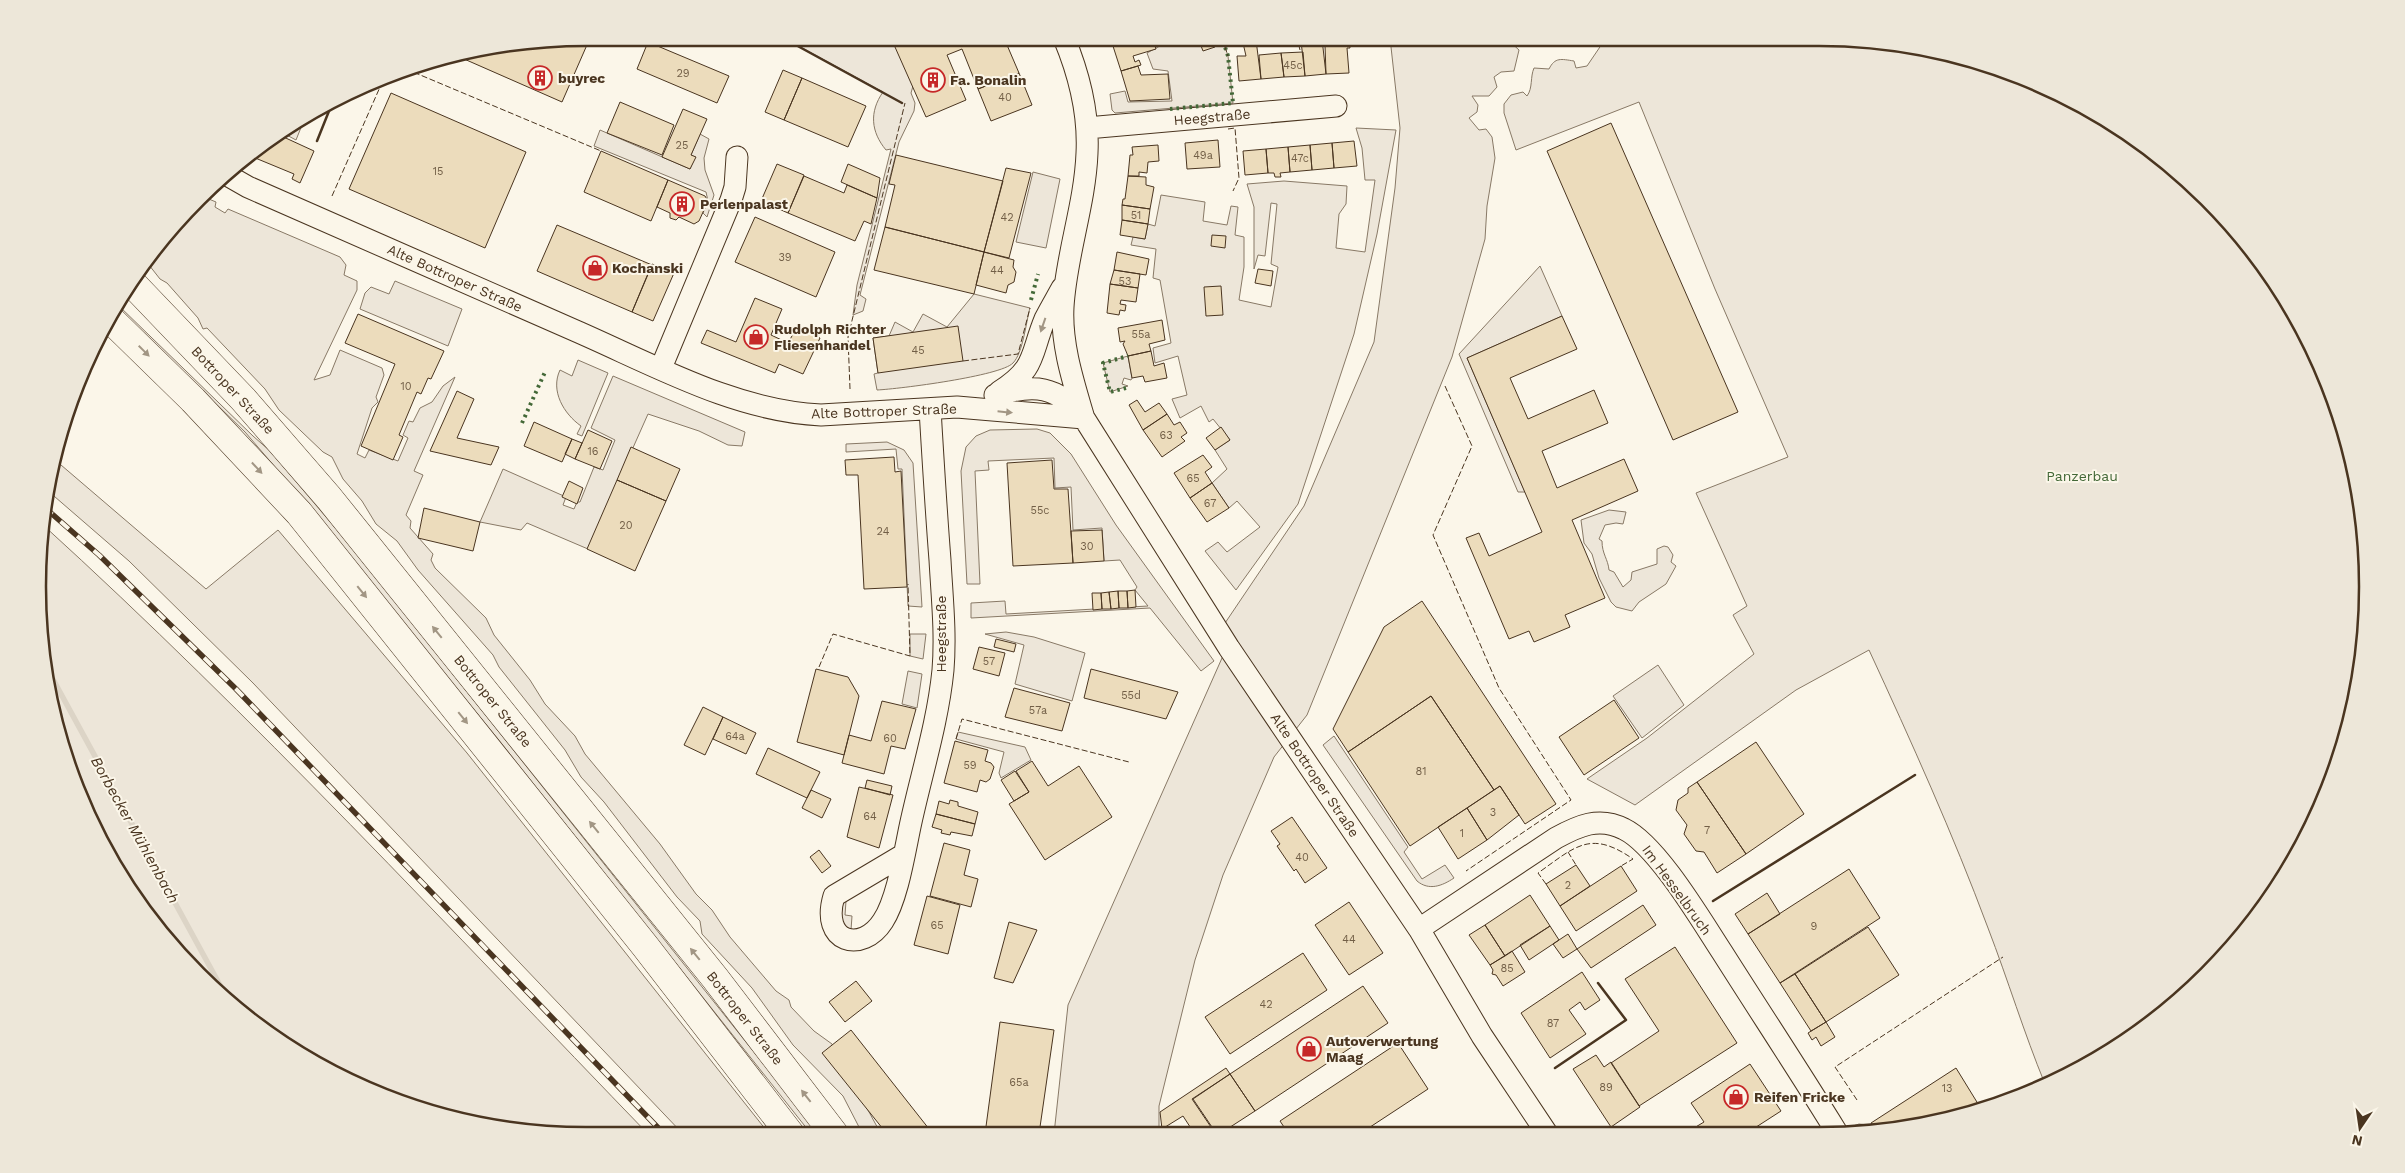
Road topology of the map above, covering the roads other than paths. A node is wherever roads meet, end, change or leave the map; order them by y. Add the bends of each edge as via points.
1 (1067, 46) edge
2 (1336, 106) dead end
3 (1087, 128) junction
4 (738, 157) dead end
5 (232, 178) edge
6 (227, 183) edge
7 (248, 187) junction
8 (1066, 282) junction
9 (136, 287) edge
10 (115, 324) edge
11 (661, 368) junction
12 (995, 395) junction
13 (957, 407) junction
14 (930, 409) junction
15 (1084, 418) junction
16 (903, 856) dead end
17 (1419, 930) junction
18 (786, 1127) edge
19 (829, 1127) edge
20 (1543, 1127) edge
21 (1833, 1127) edge

1 - 3 street via 1078,78
2 - 3 street, Heegstraße
3 - 8 street via 1086,168
4 - 11 street via 731,200
5 - 7 street, Alte Bottroper Straße
6 - 7 street, Alte Bottroper Straße
7 - 11 street, Alte Bottroper Straße
8 -> 12 street via 1045,320 1030,362 1015,381
8 - 15 street via 1064,338
19 -> 9 main road, Bottroper Straße via 708,970 329,498 243,399
10 -> 18 main road via 193,400 299,513
11 - 14 street, Alte Bottroper Straße via 733,397 799,414
12 - 13 street
12 - 15 street, Alte Bottroper Straße via 1043,388 1063,398
13 - 14 street, Alte Bottroper Straße
13 -> 15 street, Alte Bottroper Straße
14 - 16 street, Heegstraße via 944,644 937,710
15 - 17 street, Alte Bottroper Straße via 1229,648
17 - 20 street, Alte Bottroper Straße via 1482,1036
17 - 21 street, Im Hesselbruch via 1578,826 1600,822 1623,828 1640,839 1694,910

